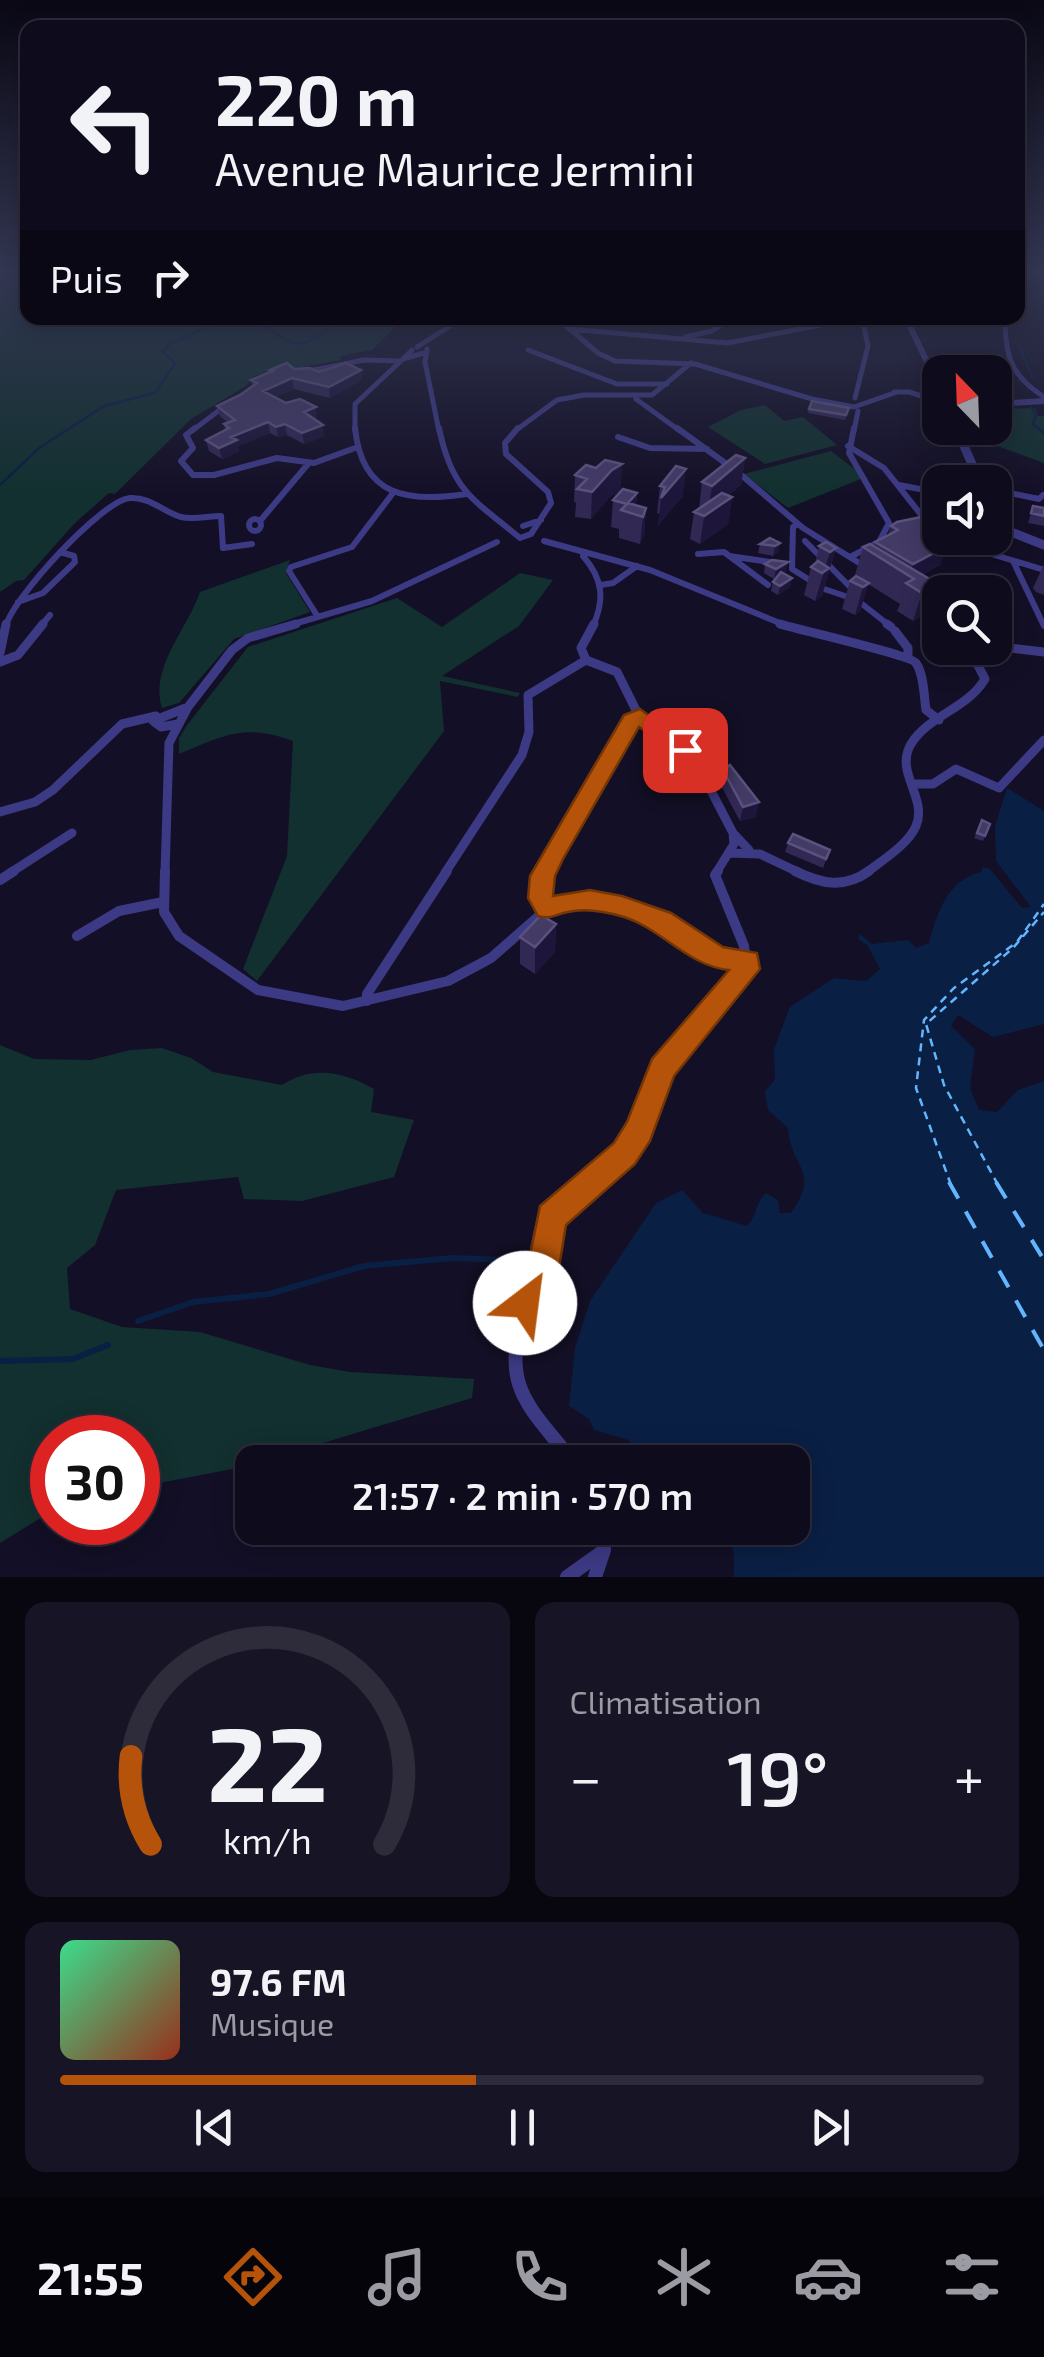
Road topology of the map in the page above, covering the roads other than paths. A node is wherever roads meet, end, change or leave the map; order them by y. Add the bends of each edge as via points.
1 (421, 348) edge
2 (429, 348) edge
3 (592, 348) edge
4 (867, 348) edge
5 (1006, 348) edge
6 (427, 350) junction
7 (528, 350) dead end
8 (416, 351) junction
9 (401, 360) junction
10 (425, 362) junction
11 (681, 366) junction
12 (297, 373) edge
13 (667, 384) junction
14 (897, 392) junction
15 (655, 394) junction
16 (606, 396) junction
17 (633, 397) junction
18 (922, 397) edge
19 (234, 400) edge
20 (1044, 401) edge
21 (856, 403) junction
22 (1012, 404) edge
23 (642, 406) junction
24 (618, 438) dead end
25 (848, 446) junction
26 (356, 448) junction
27 (706, 449) junction
28 (308, 464) junction
29 (899, 485) junction
30 (922, 489) edge
31 (393, 493) junction
32 (1012, 493) edge
33 (467, 494) junction
34 (1043, 495) edge
35 (922, 515) edge
36 (500, 519) junction
37 (543, 519) junction
38 (260, 521) dead end
39 (798, 524) junction
40 (922, 524) edge
41 (521, 526) junction
42 (909, 530) edge
43 (1012, 531) edge
44 (511, 532) junction
45 (532, 532) junction
46 (522, 538) junction
47 (805, 541) dead end
48 (497, 542) junction
49 (544, 542) junction
50 (252, 544) dead end
51 (1044, 545) edge
52 (577, 551) junction
53 (60, 552) junction
54 (698, 554) dead end
55 (995, 555) edge
56 (729, 556) junction
57 (850, 556) junction
58 (1013, 561) junction
59 (790, 565) junction
60 (637, 566) junction
61 (1044, 570) edge
62 (880, 576) edge
63 (601, 585) junction
64 (768, 585) dead end
65 (910, 592) edge
66 (1032, 598) junction
67 (857, 600) junction
68 (922, 600) edge
69 (1044, 601) edge
70 (18, 602) junction
71 (50, 615) dead end
72 (318, 617) junction
73 (1044, 626) edge
74 (1012, 648) edge
75 (1044, 652) edge
76 (0, 653) edge
77 (908, 656) junction
78 (586, 660) junction
79 (0, 662) edge
80 (980, 665) edge
81 (188, 707) junction
82 (170, 714) junction
83 (640, 716) junction
84 (939, 720) junction
85 (156, 721) junction
86 (179, 722) junction
87 (1044, 740) edge
88 (914, 784) junction
89 (0, 812) edge
90 (72, 833) dead end
91 (733, 833) junction
92 (749, 850) junction
93 (727, 854) junction
94 (0, 880) edge
95 (163, 902) junction
96 (547, 909) junction
97 (77, 936) dead end
98 (748, 961) junction
99 (367, 1001) junction
100 (551, 1217) joint
101 (559, 1445) edge
102 (604, 1545) edge
103 (604, 1550) junction
104 (567, 1577) edge
105 (594, 1577) edge

1 - 8 street
2 - 6 street
3 - 11 street via 615,360
4 - 21 street
5 - 20 street via 1008,366
6 - 8 street
6 - 10 street
7 - 13 street via 617,384
8 - 9 street
8 - 10 street
9 - 12 street
9 - 26 street via 355,404
10 - 33 street via 447,467
11 - 13 street
11 - 21 street via 691,363 828,402
13 - 15 street
14 - 18 street
14 - 21 street
14 - 21 street
15 - 17 street
15 - 23 street
16 - 17 street
16 - 23 street
16 - 37 street via 557,400 505,443 512,461 548,492
17 - 23 street
19 - 28 street via 186,435 193,448 181,461 193,475 276,458
20 - 22 street
21 - 25 street
23 - 27 street
24 - 27 street via 650,448
25 - 29 street
25 - 57 street via 891,534
26 - 28 street
26 - 31 street via 374,482
27 - 39 street
28 - 38 street
29 - 30 street
29 - 35 street
31 - 33 street
31 - 72 street via 352,547 292,567
32 - 34 street
33 - 36 street
36 - 41 street
36 - 44 street
37 - 41 street
37 - 45 street
39 - 57 street
39 - 59 street
40 - 42 street
41 - 44 street
41 - 45 street
43 - 51 street
44 - 46 street
44 - 48 street
45 - 46 street
45 - 49 street
46 - 48 street
46 - 49 street
47 - 67 street
48 - 72 street via 372,601
49 - 52 street
50 - 53 street via 223,548 221,516 182,517 128,498 86,524
52 - 60 street
52 - 63 street via 596,569
53 - 70 street
53 - 70 street via 75,562 43,593
54 - 56 street
55 - 58 street
56 - 59 street
56 - 64 street
57 - 62 street
58 - 61 street
58 - 66 street
59 - 67 street via 812,583
60 - 63 street
60 - 77 street via 774,622
63 - 78 street via 602,611 581,650
65 - 68 street
66 - 69 street
66 - 73 street
67 - 77 street via 893,629
70 - 76 street
71 - 79 street via 18,655
72 - 81 street via 241,642
74 - 75 street
77 - 84 street via 918,665 926,710
78 - 83 street via 617,672
78 - 99 street via 528,696 522,754
80 - 84 street via 981,687
81 - 82 street
81 - 86 street
82 - 85 street
82 - 86 street
83 - 91 street via 695,760
83 - 96 street via 542,876 540,898
84 - 88 street via 908,749
85 - 86 street
85 - 89 street via 114,733 53,790
86 - 95 street via 169,743
87 - 88 street via 999,788 954,767 933,784
88 - 92 street via 916,828 848,882 820,882
90 - 94 street
91 - 92 street
91 - 93 street
92 - 93 street
93 - 98 street via 715,874
95 - 97 street via 119,912
95 - 99 street via 178,936 258,990 335,1006
96 - 98 street via 590,900 622,906 662,920 719,958
96 - 99 street via 491,958 448,981
98 - 100 street via 662,1068 633,1142
100 - 101 street via 539,1231 512,1355 513,1378 525,1403
102 - 103 street
103 - 104 street
103 - 105 street

